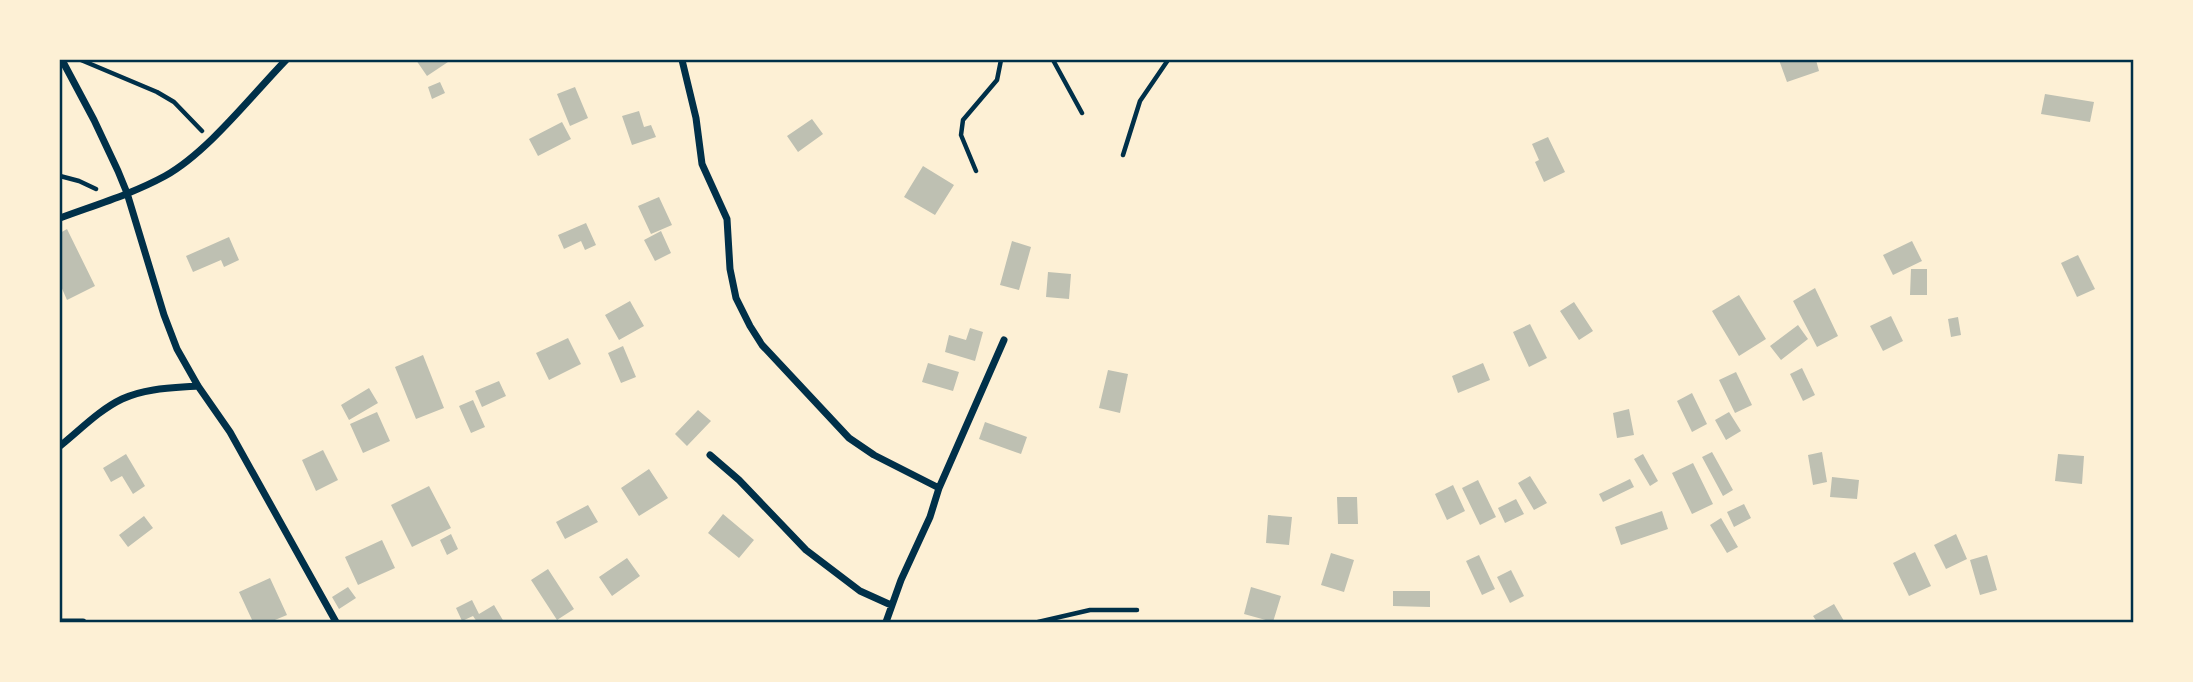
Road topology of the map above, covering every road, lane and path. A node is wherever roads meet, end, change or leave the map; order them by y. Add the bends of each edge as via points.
1 (62, 60) edge
2 (81, 60) edge
3 (286, 60) edge
4 (682, 60) edge
5 (1001, 60) edge
6 (1053, 60) edge
7 (1168, 60) edge
8 (1082, 113) dead end
9 (209, 141) junction
10 (1123, 155) dead end
11 (976, 171) dead end
12 (60, 176) edge
13 (127, 193) junction
14 (111, 199) junction
15 (60, 218) edge
16 (1004, 340) dead end
17 (198, 386) junction
18 (60, 446) edge
19 (710, 455) dead end
20 (939, 488) junction
21 (891, 606) junction
22 (1137, 610) dead end
23 (60, 622) edge
24 (83, 622) edge
25 (336, 622) edge
26 (886, 622) edge
27 (1038, 622) edge

1 - 13 street
2 - 9 path via 173,102
3 - 9 street
4 - 20 street via 702,164 727,219 736,298 750,326 762,345 849,438
5 - 11 path via 997,80 963,120 961,135
6 - 8 path
7 - 10 path via 1140,100
9 - 13 street via 166,175
12 - 14 path
13 - 14 street
13 - 17 street via 164,315
14 - 15 street
16 - 20 street
17 - 18 street via 156,389 122,399
17 - 25 street via 230,432
19 - 21 street via 806,550 860,592
20 - 21 street
21 - 26 street
22 - 27 path via 1090,610
23 - 24 street

